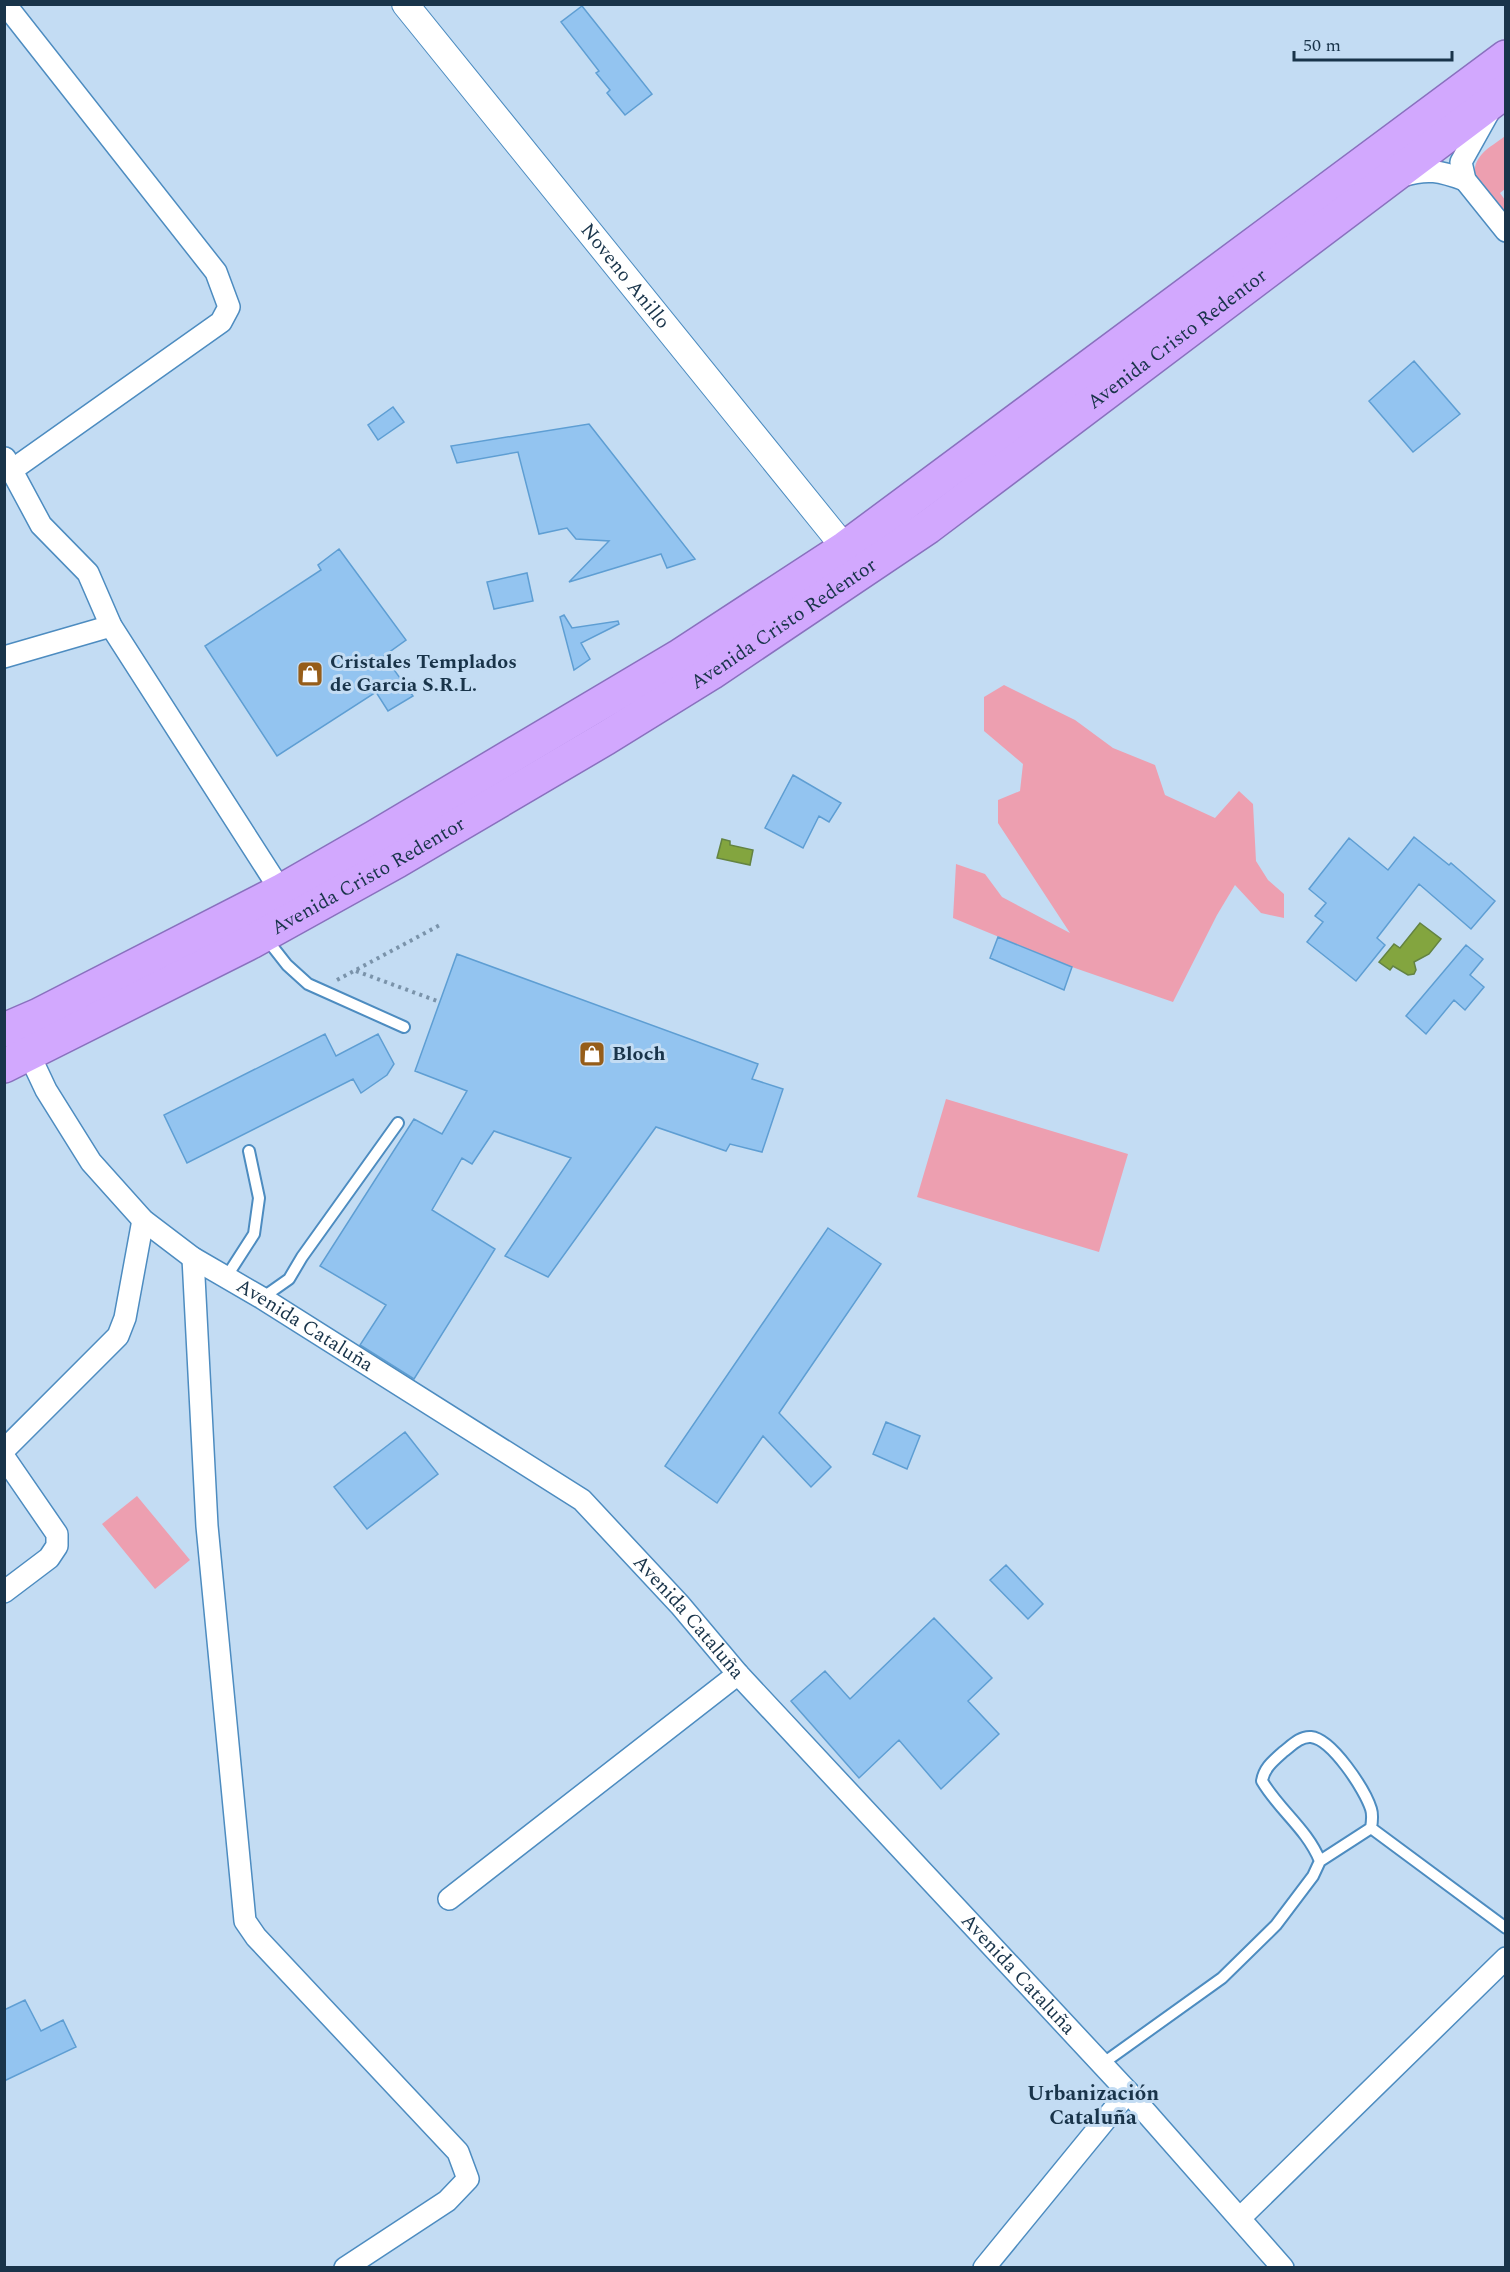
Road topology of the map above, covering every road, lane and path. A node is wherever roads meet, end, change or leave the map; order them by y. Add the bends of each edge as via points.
1 (5, 4) edge
2 (405, 4) edge
3 (1506, 57) edge
4 (1502, 93) edge
5 (1465, 180) junction
6 (1385, 181) junction
7 (1506, 231) edge
8 (8, 464) edge
9 (844, 548) junction
10 (111, 626) junction
11 (4, 657) edge
12 (281, 891) junction
13 (440, 925) dead end
14 (263, 935) junction
15 (356, 970) junction
16 (320, 990) junction
17 (440, 1002) dead end
18 (404, 1027) dead end
19 (4, 1030) edge
20 (17, 1060) edge
21 (398, 1123) dead end
22 (249, 1150) dead end
23 (143, 1220) junction
24 (193, 1258) junction
25 (227, 1276) junction
26 (262, 1298) junction
27 (4, 1450) edge
28 (4, 1458) edge
29 (4, 1592) edge
30 (738, 1674) junction
31 (1371, 1828) junction
32 (1320, 1861) junction
33 (448, 1899) dead end
34 (1506, 1928) edge
35 (1506, 1958) edge
36 (1102, 2064) junction
37 (1128, 2092) junction
38 (1240, 2218) junction
39 (345, 2268) edge
40 (984, 2268) edge
41 (1283, 2268) edge

1 - 8 street via 216,272 229,307 221,322
2 - 9 street, Noveno Anillo
3 - 9 highway, Avenida Cristo Redentor
4 - 5 street via 1461,162
4 - 6 highway, Avenida Cristo Redentor
5 - 6 street via 1423,170
5 - 7 street
6 - 14 highway, Avenida Cristo Redentor via 928,527 824,599 606,738
8 - 10 street via 41,525 88,573
9 - 12 highway, Avenida Cristo Redentor via 678,657
10 - 11 street
10 - 12 street
12 - 19 highway, Avenida Cristo Redentor
13 - 15 path
14 - 16 lane via 287,965
14 - 20 highway, Avenida Cristo Redentor
15 - 16 path
15 - 17 path
16 - 18 lane
20 - 23 street, Avenida Cataluña via 46,1090 91,1162
21 - 26 lane via 289,1279
22 - 25 lane via 259,1198 254,1234
23 - 24 street, Avenida Cataluña
23 - 27 street via 125,1318 118,1336
24 - 25 street, Avenida Cataluña
24 - 39 street via 207,1526 244,1921 458,2152 468,2179 447,2201
25 - 26 street, Avenida Cataluña
26 - 30 street, Avenida Cataluña via 582,1500
28 - 29 street via 57,1534 57,1546 49,1558
30 - 33 street
30 - 36 street, Avenida Cataluña
31 - 32 lane
31 - 32 lane via 1372,1811 1361,1785 1338,1756 1317,1738 1299,1740 1264,1770 1262,1781 1309,1838
31 - 34 lane
32 - 36 lane via 1276,1925 1222,1978
35 - 38 street
36 - 37 street, Avenida Cataluña
37 - 38 street, Avenida Cataluña
37 - 40 street
38 - 41 street, Avenida Cataluña

